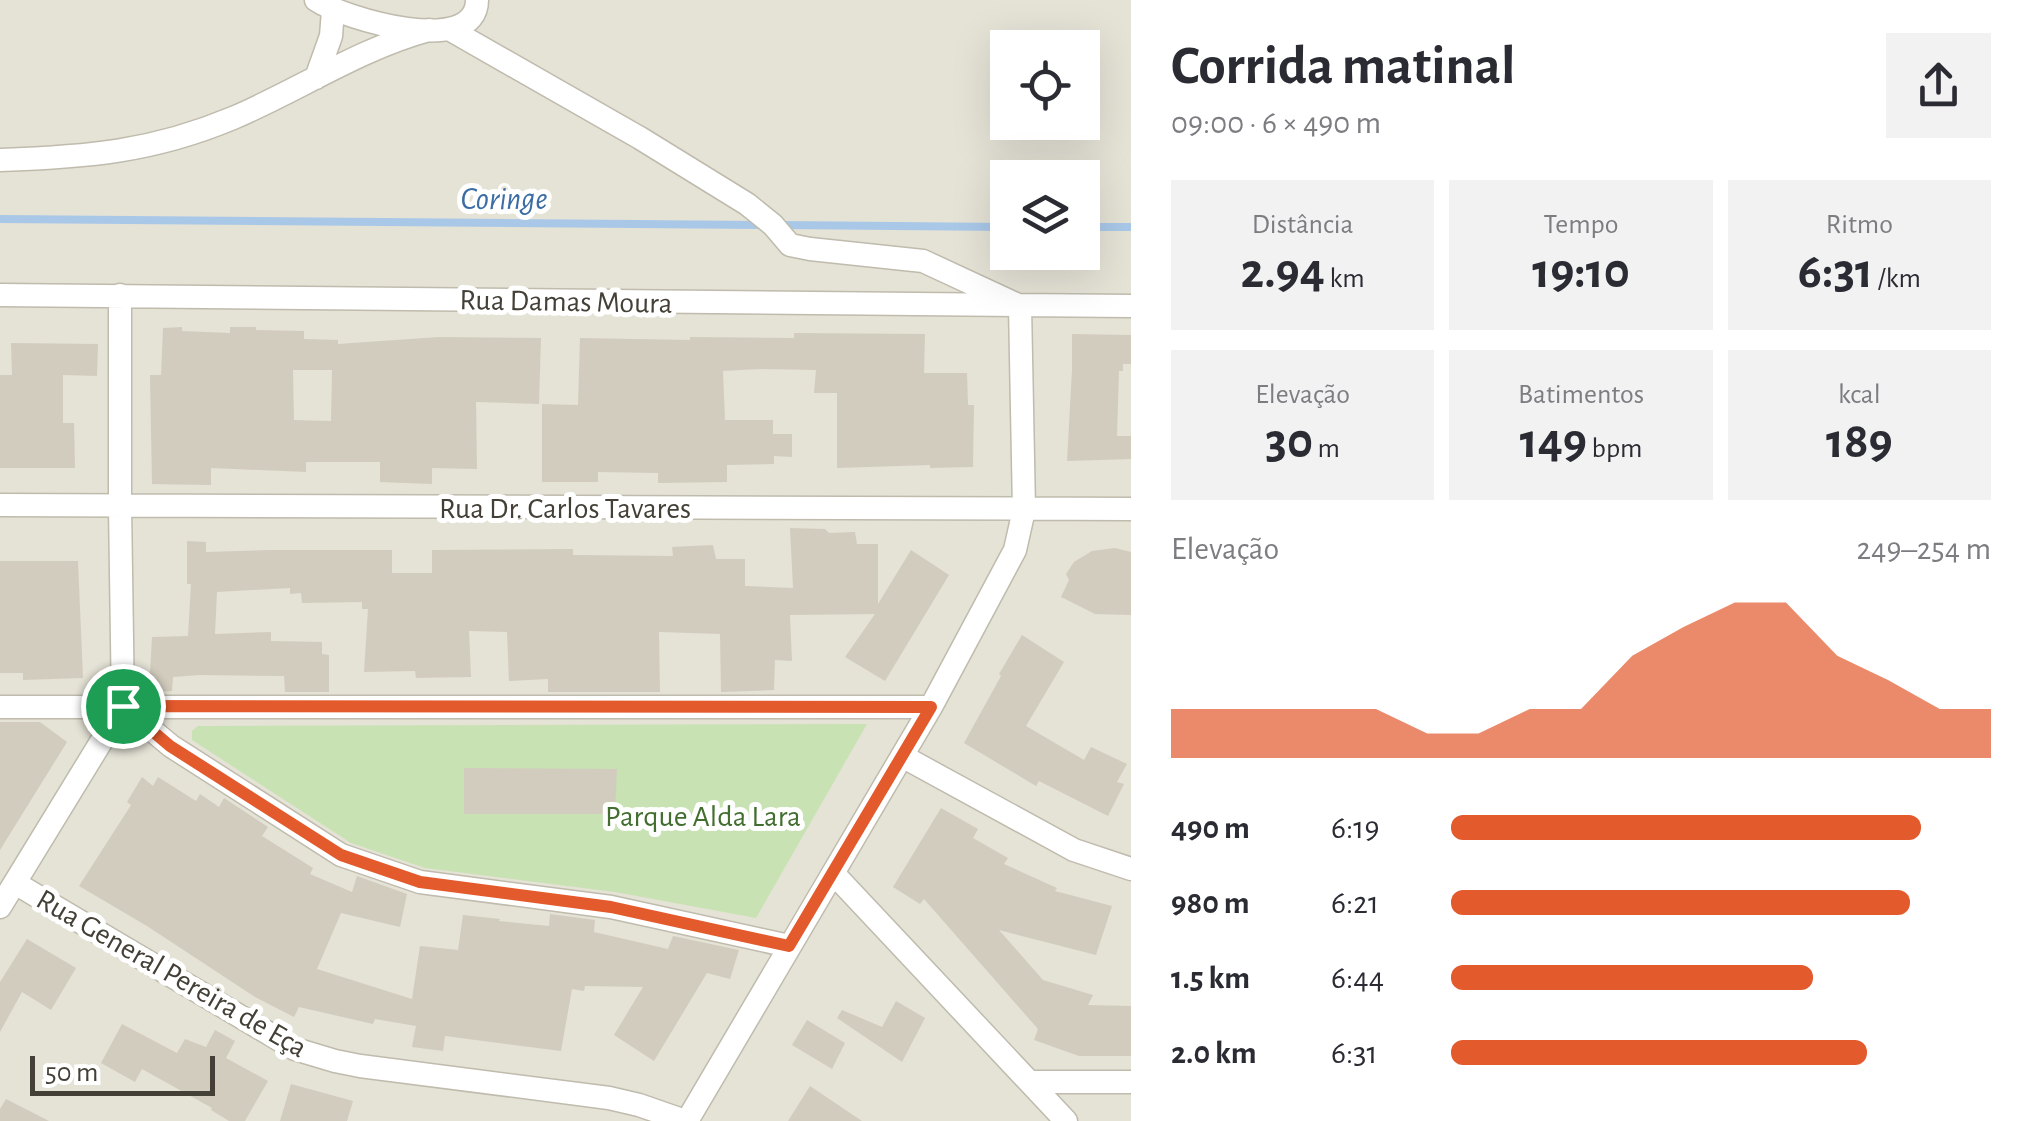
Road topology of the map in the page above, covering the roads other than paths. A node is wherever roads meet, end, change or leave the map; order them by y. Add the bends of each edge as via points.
1 (477, 0) edge
2 (325, 5) edge
3 (439, 30) junction
4 (316, 78) junction
5 (0, 160) edge
6 (0, 295) edge
7 (120, 296) junction
8 (1020, 306) junction
9 (1131, 306) edge
10 (0, 505) edge
11 (120, 506) junction
12 (1024, 510) junction
13 (1131, 510) edge
14 (123, 706) junction
15 (0, 707) edge
16 (931, 707) junction
17 (902, 756) junction
18 (1131, 869) edge
19 (832, 873) junction
20 (14, 883) junction
21 (0, 907) edge
22 (789, 946) junction
23 (1030, 1082) junction
24 (1131, 1082) edge
25 (686, 1121) edge
26 (1066, 1121) edge

1 - 3 street via 472,18
2 - 3 street via 377,24
2 - 4 street via 331,36
3 - 4 street via 383,45
3 - 8 street via 640,138 747,204 790,245 923,262
4 - 5 street via 179,138 80,157
6 - 7 street, Rua Damas Moura
7 - 8 street, Rua Damas Moura
7 - 11 street
8 - 9 street, Rua Damas Moura
8 - 12 street
10 - 11 street, Rua Dr. Carlos Tavares
11 - 12 street, Rua Dr. Carlos Tavares
11 - 14 street
12 - 13 street, Rua Dr. Carlos Tavares
12 - 16 street via 1015,550
14 - 15 street
14 - 16 street
14 - 20 street
14 - 22 street via 170,746 341,855 420,882 611,907
16 - 17 street
17 - 18 street via 1074,850
17 - 19 street
19 - 22 street
19 - 23 street
20 - 21 street
20 - 25 street, Rua General Pereira de Eça via 314,1056 609,1098
22 - 25 street
23 - 24 street
23 - 26 street

